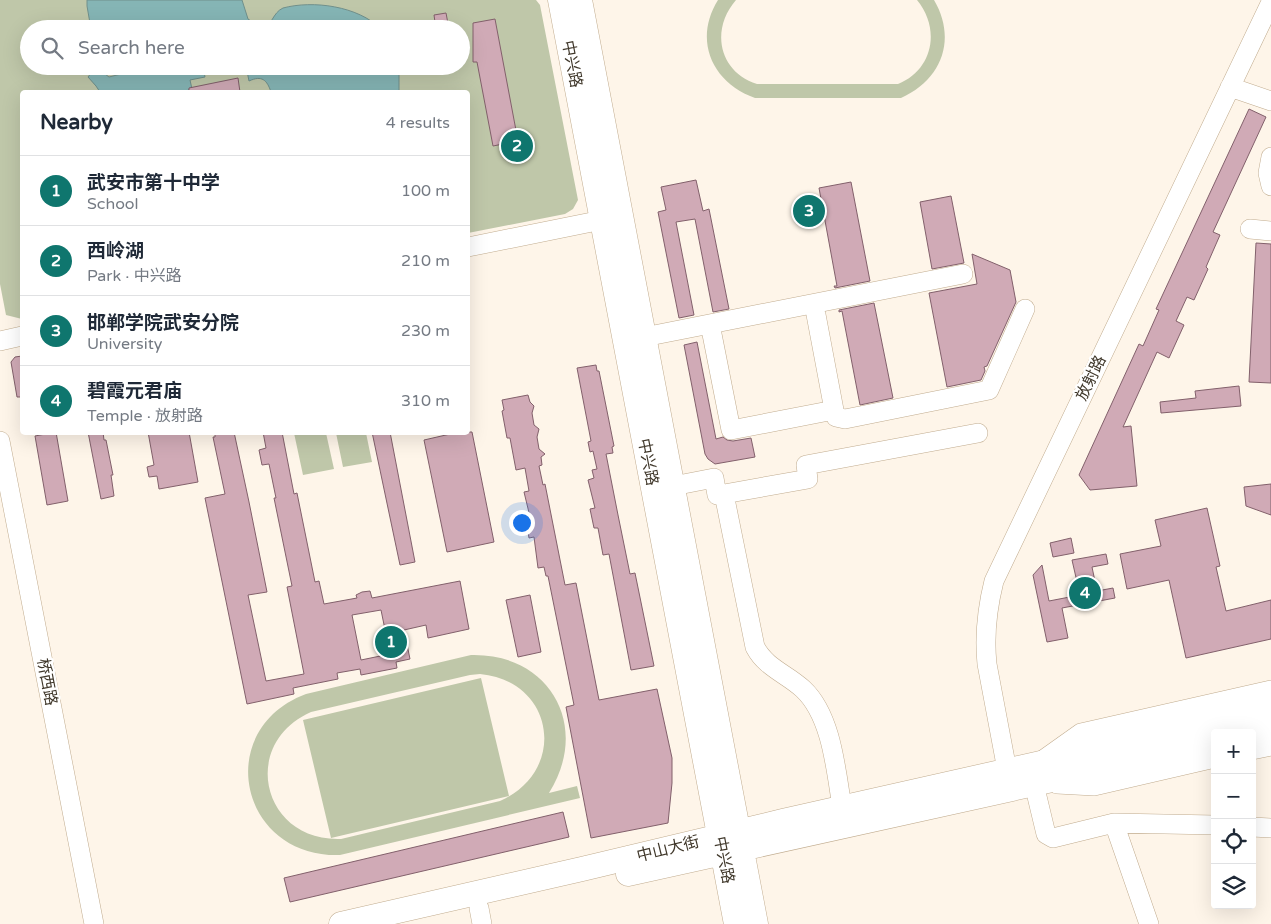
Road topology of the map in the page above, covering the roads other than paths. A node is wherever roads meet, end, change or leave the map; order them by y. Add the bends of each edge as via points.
1 (560, 0) edge
2 (580, 0) edge
3 (1271, 2) edge
4 (1230, 87) junction
5 (1271, 101) edge
6 (1271, 157) edge
7 (1271, 186) edge
8 (602, 220) junction
9 (1250, 229) dead end
10 (1271, 231) edge
11 (470, 247) edge
12 (963, 274) dead end
13 (814, 304) junction
14 (1025, 309) dead end
15 (710, 324) junction
16 (20, 336) edge
17 (644, 337) junction
18 (0, 341) edge
19 (834, 410) junction
20 (978, 433) dead end
21 (0, 441) edge
22 (673, 486) junction
23 (724, 494) junction
24 (1271, 690) edge
25 (1271, 711) edge
26 (1271, 731) edge
27 (1256, 734) edge
28 (1211, 745) edge
29 (1271, 746) edge
30 (1256, 749) edge
31 (1211, 759) edge
32 (1085, 763) junction
33 (1007, 770) junction
34 (1036, 777) junction
35 (842, 807) junction
36 (1114, 823) junction
37 (1211, 826) edge
38 (1256, 828) edge
39 (1271, 828) edge
40 (730, 843) junction
41 (480, 916) edge
42 (94, 924) edge
43 (340, 924) edge
44 (408, 924) edge
45 (736, 924) edge
46 (756, 924) edge
47 (1148, 924) edge

1 - 8 main road, 中兴路
2 - 17 main road, 中兴路
3 - 4 street, 放射路
4 - 5 street
4 - 33 street, 放射路 via 994,581 985,646
6 - 7 street via 1268,173
8 - 11 street
8 - 40 main road, 中兴路
9 - 10 street
12 - 13 street
13 - 15 street
13 - 19 street
14 - 19 street via 988,390 845,419 836,417
15 - 17 street
15 - 19 street via 731,430
16 - 18 street
17 - 22 main road, 中兴路
20 - 23 street via 806,465 808,478
21 - 42 street, 桥西路
22 - 23 street via 714,478 717,495
22 - 40 main road, 中兴路
23 - 35 street via 754,647 760,657 813,700 826,730
24 - 34 street via 1082,733
25 - 32 main road
26 - 27 main road
28 - 32 main road
29 - 30 street
31 - 34 street via 1094,786
32 - 34 main road, 中山大街
33 - 34 main road, 中山大街
33 - 35 main road, 中山大街
34 - 36 street via 1048,837
34 - 40 main road, 中山大街
35 - 40 main road, 中山大街
36 - 37 street
36 - 47 street
38 - 39 street
40 - 41 main road, 中山大街
40 - 43 main road, 中山大街
40 - 45 main road, 中兴路
40 - 46 main road, 中兴路
41 - 44 main road, 中山大街

